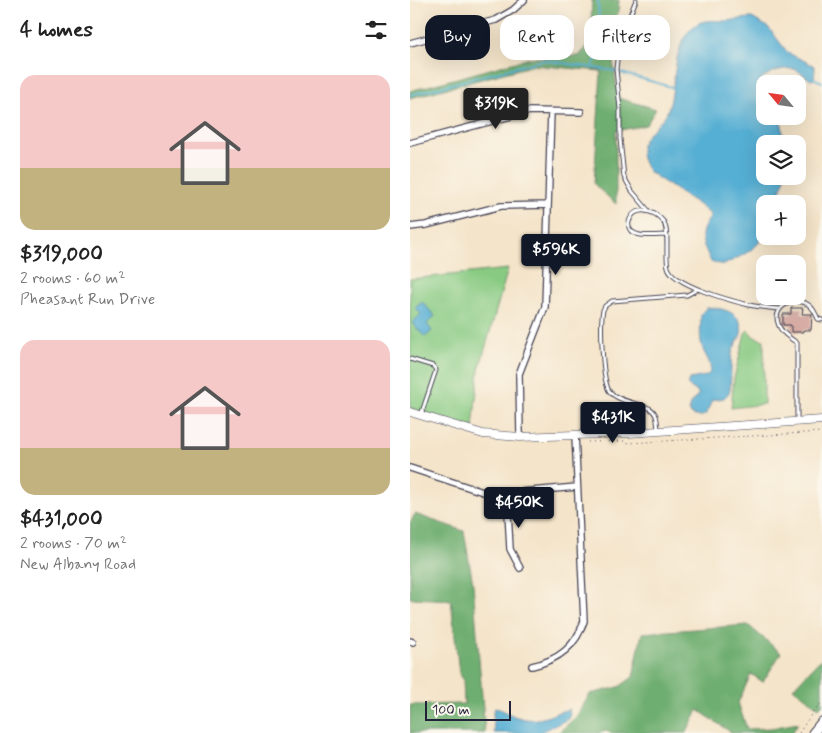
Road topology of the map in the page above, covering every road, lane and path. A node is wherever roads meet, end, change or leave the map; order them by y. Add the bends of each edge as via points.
1 (524, 0) edge
2 (636, 0) edge
3 (410, 43) edge
4 (551, 111) junction
5 (581, 112) dead end
6 (410, 143) edge
7 (547, 206) junction
8 (648, 211) junction
9 (410, 227) edge
10 (666, 234) junction
11 (698, 288) junction
12 (780, 309) junction
13 (822, 320) edge
14 (410, 359) edge
15 (410, 412) edge
16 (421, 416) junction
17 (822, 420) edge
18 (797, 422) junction
19 (658, 431) junction
20 (822, 432) edge
21 (575, 434) junction
22 (520, 437) junction
23 (588, 442) dead end
24 (410, 468) edge
25 (577, 487) junction
26 (507, 493) junction
27 (520, 568) dead end
28 (532, 666) dead end
29 (822, 703) edge
30 (822, 722) edge
31 (799, 733) edge
32 (813, 733) edge

1 - 3 street via 496,20
2 - 8 lane via 621,37 616,69 624,177
4 - 5 street
4 - 6 street via 530,111
4 - 7 street
7 - 9 street via 501,206
7 - 22 street via 544,307 519,374
8 - 10 lane via 665,224
8 - 10 lane via 638,212 632,217 629,228 638,235
10 - 11 lane via 668,268 672,274
11 - 12 lane via 749,305
11 - 19 lane via 687,295 612,302 603,310 606,386 615,396 654,411
12 - 13 lane via 786,304 804,303 811,306 818,320
12 - 18 lane via 777,322 781,330 797,343
14 - 16 lane via 433,366 436,370
15 - 16 street
16 - 22 street via 483,434
17 - 18 street
18 - 19 street
19 - 21 street
20 - 23 path
21 - 22 street
21 - 25 street
24 - 26 street via 482,492
25 - 26 street
25 - 28 street via 584,621 569,647 550,662
26 - 27 street via 510,550
29 - 31 path
30 - 32 main road

